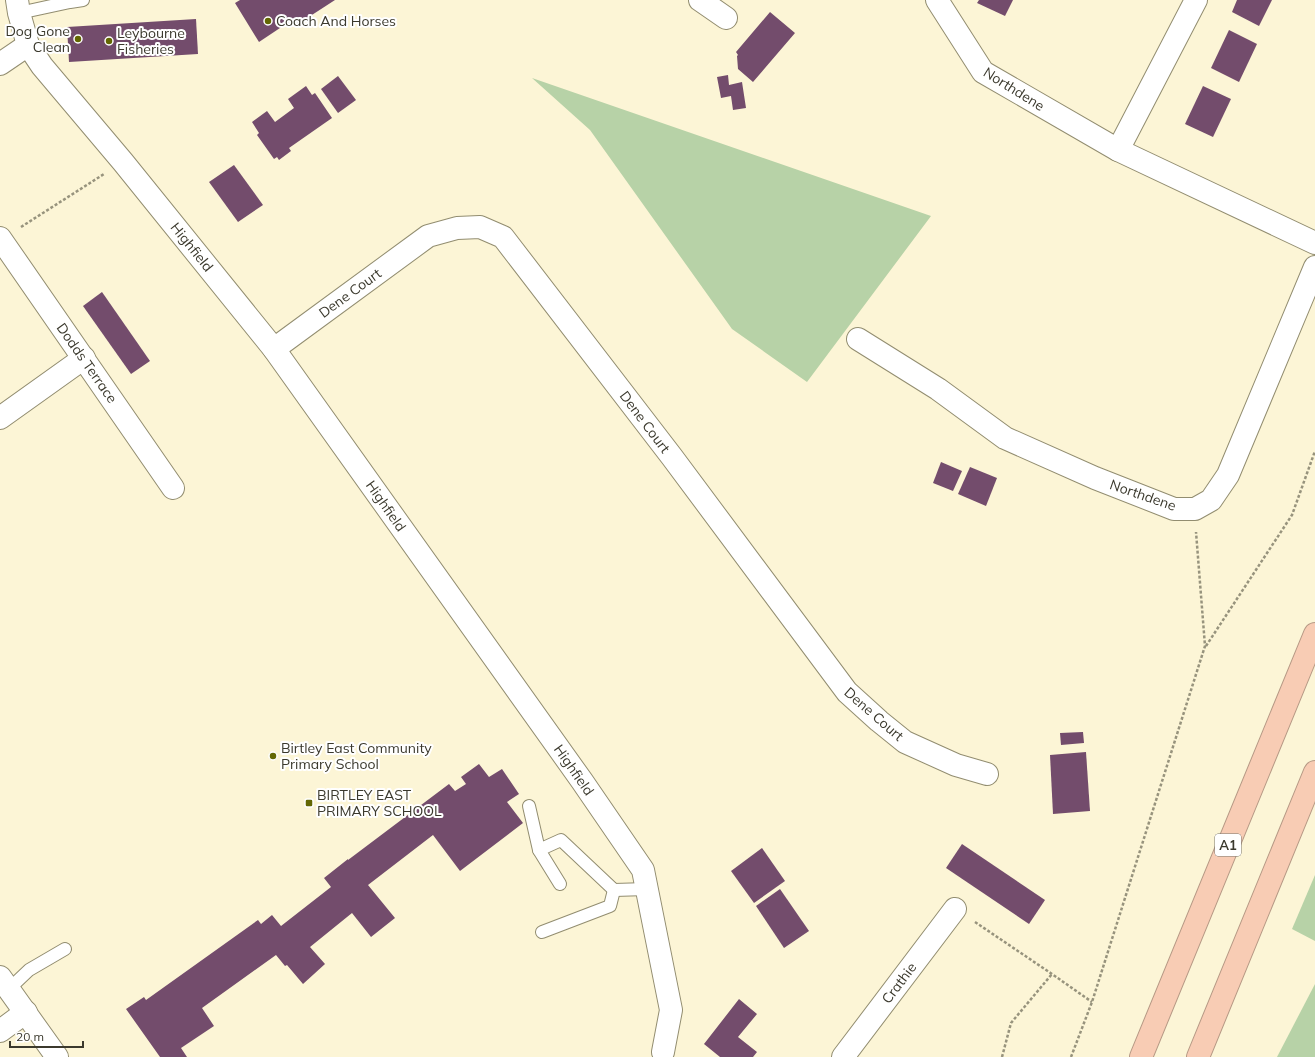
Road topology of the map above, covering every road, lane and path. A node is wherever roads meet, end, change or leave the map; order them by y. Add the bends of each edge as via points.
1 (83, 0) edge
2 (700, 0) edge
3 (937, 0) edge
4 (1196, 0) edge
5 (18, 6) edge
6 (726, 18) dead end
7 (28, 45) junction
8 (0, 64) edge
9 (1118, 150) junction
10 (123, 162) junction
11 (1, 239) edge
12 (1315, 243) edge
13 (1315, 267) edge
14 (858, 339) dead end
15 (274, 349) junction
16 (84, 358) junction
17 (0, 418) edge
18 (1315, 451) edge
19 (173, 488) dead end
20 (1195, 509) junction
21 (1315, 634) edge
22 (1205, 646) junction
23 (1315, 772) edge
24 (987, 774) dead end
25 (530, 806) dead end
26 (538, 850) junction
27 (560, 884) dead end
28 (647, 889) junction
29 (614, 890) junction
30 (955, 909) joint
31 (542, 932) dead end
32 (65, 949) dead end
33 (1052, 974) junction
34 (4, 983) edge
35 (1092, 1002) junction
36 (26, 1012) junction
37 (0, 1031) edge
38 (664, 1055) edge
39 (57, 1057) edge
40 (843, 1057) edge
41 (1002, 1057) edge
42 (1071, 1057) edge
43 (1142, 1057) edge
44 (1198, 1057) edge

1 - 5 lane
2 - 6 street
3 - 9 street, Northdene via 983,72
4 - 9 street
5 - 7 street, Highfield
7 - 8 street
7 - 10 street, Highfield via 42,66
9 - 12 street, Northdene
10 - 11 path
10 - 15 street, Highfield
11 - 16 street, Dodds Terrace
13 - 20 street, Northdene via 1228,475 1210,500
14 - 20 street, Northdene via 938,389 1005,438 1095,478 1174,509
15 - 24 street, Dene Court via 428,236 457,228 480,227 503,237 672,457 847,692 905,742 956,765
15 - 28 street, Highfield via 582,781 643,870
16 - 17 street
16 - 19 street, Dodds Terrace
18 - 22 path via 1292,515
20 - 22 path
21 - 43 highway, A1
22 - 35 path
23 - 44 highway
25 - 26 lane
26 - 27 lane
26 - 29 lane via 561,840
28 - 29 lane
28 - 38 street, Highfield via 671,1010
29 - 31 lane via 610,906
30 - 33 path
30 - 40 street, Crathie
32 - 34 lane
33 - 35 path
33 - 41 path via 1011,1023
34 - 36 street
35 - 42 path
36 - 37 street
36 - 39 street

